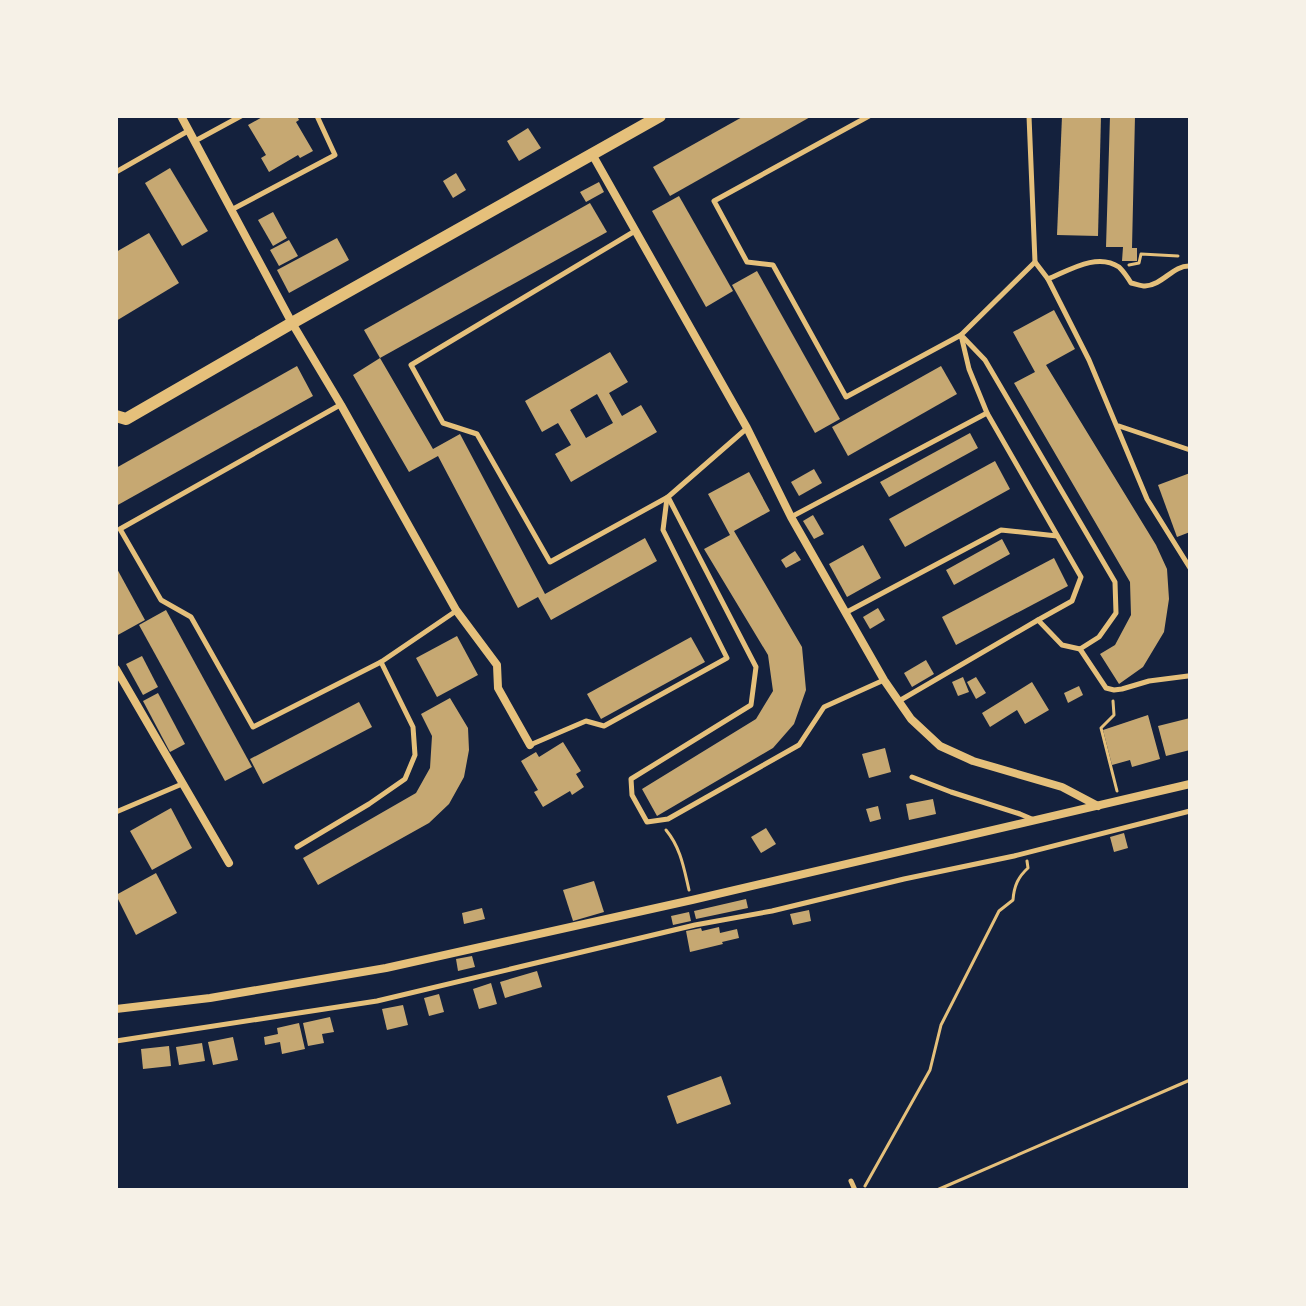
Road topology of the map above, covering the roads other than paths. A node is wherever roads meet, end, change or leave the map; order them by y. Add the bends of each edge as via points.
1 (181, 116) edge
2 (241, 116) edge
3 (317, 116) edge
4 (869, 116) edge
5 (1029, 116) edge
6 (651, 118) edge
7 (189, 131) junction
8 (195, 141) junction
9 (592, 154) junction
10 (116, 172) edge
11 (233, 209) junction
12 (636, 231) junction
13 (1035, 262) junction
14 (1190, 266) edge
15 (1048, 279) junction
16 (292, 323) junction
17 (961, 335) junction
18 (341, 405) junction
19 (987, 413) junction
20 (119, 420) edge
21 (1118, 426) junction
22 (747, 428) junction
23 (1190, 450) edge
24 (668, 497) junction
25 (791, 517) junction
26 (1058, 536) junction
27 (1190, 568) edge
28 (456, 610) junction
29 (845, 613) junction
30 (1038, 620) junction
31 (1080, 649) junction
32 (381, 662) junction
33 (116, 669) edge
34 (1188, 676) dead end
35 (884, 680) junction
36 (899, 701) junction
37 (530, 745) joint
38 (912, 777) dead end
39 (182, 784) junction
40 (1190, 784) edge
41 (1098, 806) junction
42 (1190, 811) edge
43 (116, 812) edge
44 (1035, 820) junction
45 (297, 847) dead end
46 (229, 863) dead end
47 (116, 1009) edge
48 (116, 1041) edge
49 (851, 1181) dead end
50 (855, 1190) edge

1 - 7 street
2 - 8 lane
3 - 11 lane via 335,155
4 - 17 lane via 714,201 747,262 773,265 846,397
5 - 13 lane
6 - 9 street
7 - 8 street
7 - 10 lane
8 - 11 street
9 - 12 street
9 - 16 street
11 - 16 street
12 - 22 street
12 - 24 lane via 411,365 443,423 477,434 550,562
13 - 15 lane
13 - 17 lane
14 - 15 lane via 1146,286 1131,283 1119,268 1104,261
15 - 21 lane
16 - 18 street
16 - 20 street
17 - 19 lane
17 - 31 lane via 985,360 1115,582 1116,613 1099,637
18 - 28 street
18 - 32 lane via 120,529 161,600 191,617 253,727
19 - 25 lane
19 - 26 lane
21 - 23 lane
21 - 27 lane via 1147,499
22 - 24 lane
22 - 25 street
24 - 35 lane via 756,667 751,705 631,779 632,795 647,822 668,819 799,745 824,707
24 - 37 lane via 663,530 727,658 604,726 586,721
25 - 29 street
26 - 29 lane via 1001,530
26 - 30 lane via 1081,577 1072,601
28 - 32 lane
28 - 37 street via 497,665 498,688
29 - 35 street
30 - 31 lane via 1062,645
30 - 36 lane
31 - 34 lane via 1106,688
32 - 45 lane via 413,727 415,755 405,779
33 - 39 street
35 - 36 street
36 - 41 street via 940,746 1062,787
38 - 44 lane
39 - 43 lane
39 - 46 street
40 - 41 street
41 - 44 street
42 - 48 lane via 377,1001
44 - 47 street via 386,968
49 - 50 lane

